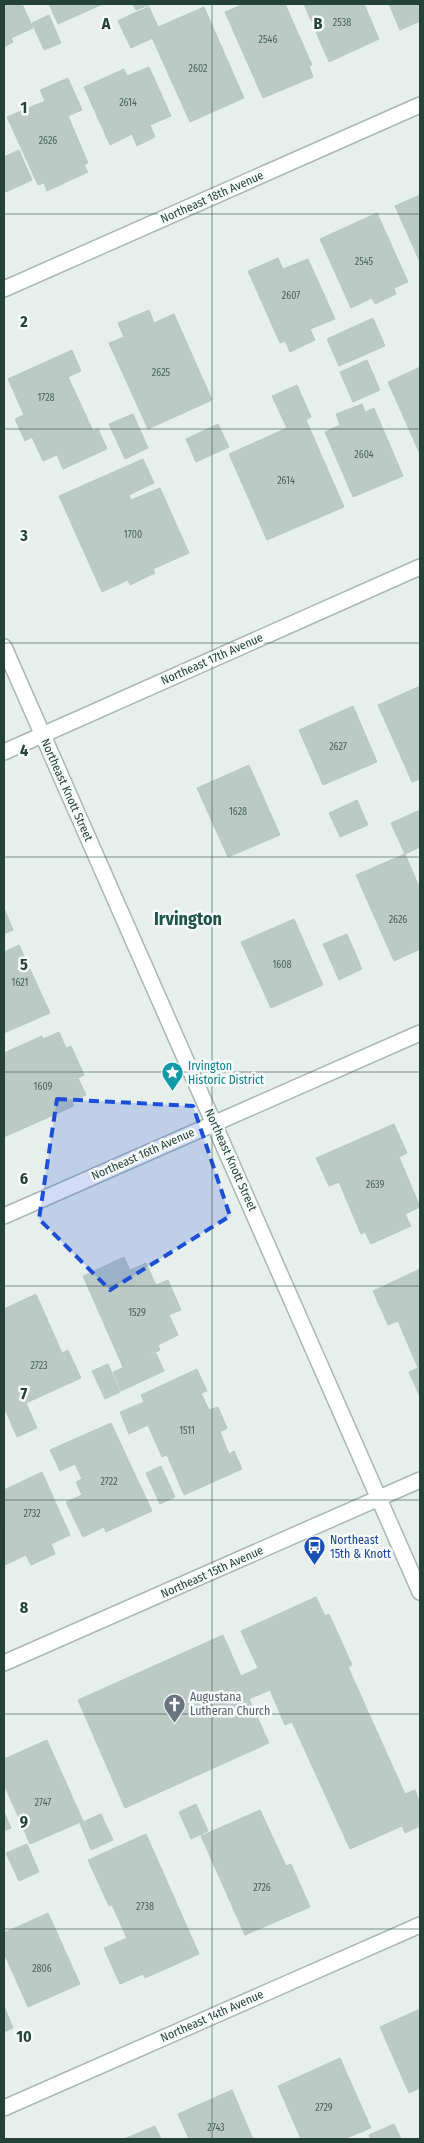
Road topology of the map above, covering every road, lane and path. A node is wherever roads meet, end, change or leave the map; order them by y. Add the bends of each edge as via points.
1 (420, 105) edge
2 (4, 289) edge
3 (420, 567) edge
4 (4, 647) edge
5 (42, 734) junction
6 (4, 752) edge
7 (420, 1033) edge
8 (214, 1122) junction
9 (4, 1216) edge
10 (420, 1480) edge
11 (380, 1498) junction
12 (420, 1592) edge
13 (4, 1663) edge
14 (420, 1925) edge
15 (4, 2108) edge

1 - 2 street, Northeast 18th Avenue
3 - 5 street, Northeast 17th Avenue
4 - 5 street, Northeast Knott Street
5 - 6 street, Northeast 17th Avenue
5 - 8 street, Northeast Knott Street
7 - 8 street, Northeast 16th Avenue
8 - 9 street, Northeast 16th Avenue
8 - 11 street, Northeast Knott Street
10 - 11 street, Northeast 15th Avenue
11 - 12 street, Northeast Knott Street
11 - 13 street, Northeast 15th Avenue
14 - 15 street, Northeast 14th Avenue

